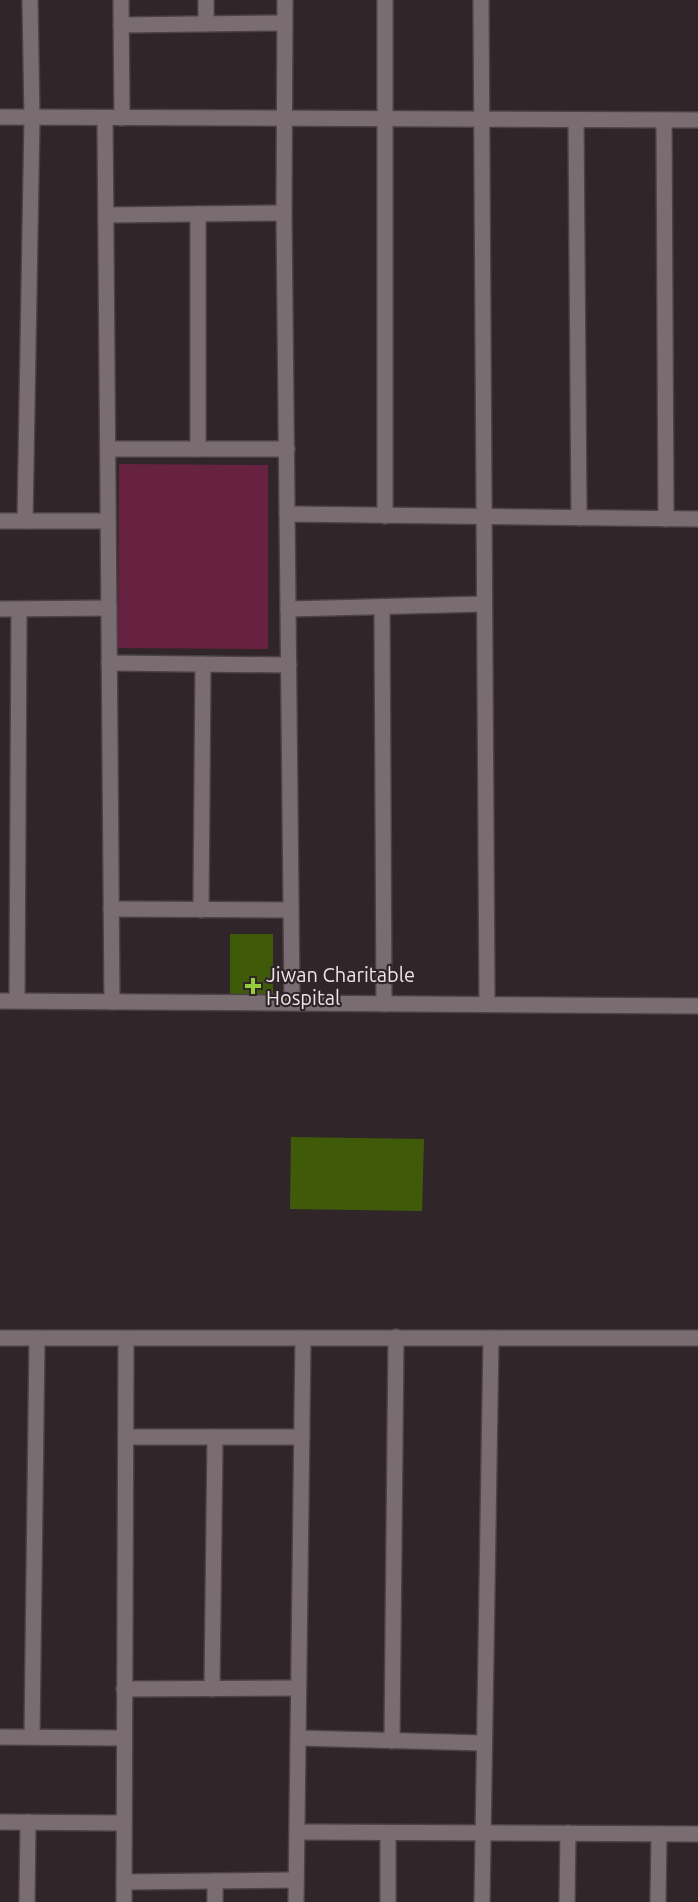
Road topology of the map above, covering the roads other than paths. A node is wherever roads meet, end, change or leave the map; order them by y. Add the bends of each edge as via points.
1 (30, 0) edge
2 (121, 0) edge
3 (206, 0) edge
4 (285, 0) edge
5 (385, 0) edge
6 (481, 0) edge
7 (284, 23) junction
8 (206, 24) junction
9 (121, 25) junction
10 (0, 117) edge
11 (32, 118) junction
12 (105, 118) junction
13 (122, 118) junction
14 (284, 118) junction
15 (385, 119) junction
16 (481, 119) junction
17 (576, 120) junction
18 (664, 120) junction
19 (698, 120) edge
20 (284, 213) junction
21 (198, 214) junction
22 (106, 215) junction
23 (108, 449) junction
24 (198, 449) junction
25 (286, 449) junction
26 (287, 514) junction
27 (385, 516) junction
28 (484, 518) junction
29 (579, 518) junction
30 (666, 519) junction
31 (698, 519) edge
32 (0, 521) edge
33 (25, 521) junction
34 (108, 521) junction
35 (484, 604) junction
36 (382, 607) junction
37 (109, 608) junction
38 (0, 609) edge
39 (19, 609) junction
40 (288, 609) junction
41 (109, 663) junction
42 (203, 664) junction
43 (289, 665) junction
44 (111, 909) junction
45 (201, 910) junction
46 (291, 910) junction
47 (0, 1001) edge
48 (17, 1001) junction
49 (112, 1002) junction
50 (292, 1003) junction
51 (384, 1004) junction
52 (487, 1004) junction
53 (698, 1006) edge
54 (396, 1337) junction
55 (0, 1338) edge
56 (37, 1338) junction
57 (303, 1338) junction
58 (491, 1338) junction
59 (698, 1338) edge
60 (126, 1339) junction
61 (126, 1437) junction
62 (215, 1437) junction
63 (302, 1437) junction
64 (298, 1688) junction
65 (124, 1689) junction
66 (212, 1689) junction
67 (0, 1737) edge
68 (32, 1737) junction
69 (124, 1738) junction
70 (298, 1738) junction
71 (392, 1741) junction
72 (484, 1743) junction
73 (0, 1822) edge
74 (28, 1822) junction
75 (124, 1823) junction
76 (297, 1832) junction
77 (388, 1833) junction
78 (483, 1833) junction
79 (568, 1833) junction
80 (659, 1834) junction
81 (698, 1834) edge
82 (296, 1880) junction
83 (215, 1881) junction
84 (124, 1882) junction
85 (27, 1902) edge
86 (124, 1902) edge
87 (214, 1902) edge
88 (296, 1902) edge
89 (387, 1902) edge
90 (482, 1902) edge
91 (567, 1902) edge
92 (658, 1902) edge

1 - 11 street
2 - 9 street
3 - 8 street
4 - 7 street
5 - 15 street
6 - 16 street
7 - 8 street
7 - 14 street
8 - 9 street
9 - 13 street
10 - 11 street
11 - 12 street
11 - 33 street
12 - 13 street
12 - 22 street
13 - 14 street
14 - 15 street
14 - 20 street
15 - 16 street
15 - 27 street
16 - 17 street
16 - 28 street
17 - 18 street
17 - 29 street
18 - 19 street
18 - 30 street
20 - 21 street
20 - 25 street
21 - 22 street
21 - 24 street
22 - 23 street
23 - 24 street
23 - 34 street
24 - 25 street
25 - 26 street
26 - 27 street
26 - 40 street
27 - 28 street
28 - 29 street
28 - 35 street
29 - 30 street
30 - 31 street
32 - 33 street
33 - 34 street
34 - 37 street
35 - 36 street
35 - 52 street
36 - 40 street
36 - 51 street
37 - 39 street
37 - 41 street
38 - 39 street
39 - 48 street
40 - 43 street
41 - 42 street
41 - 44 street
42 - 43 street
42 - 45 street
43 - 46 street
44 - 45 street
44 - 49 street
45 - 46 street
46 - 50 street
47 - 48 street
48 - 49 street
49 - 50 street
50 - 51 street
51 - 52 street
52 - 53 street
54 - 57 street
54 - 58 street
54 - 71 street
55 - 56 street
56 - 60 street
56 - 68 street
57 - 60 street
57 - 63 street
58 - 59 street
58 - 72 street
60 - 61 street
61 - 62 street
61 - 65 street
62 - 63 street
62 - 66 street
63 - 64 street
64 - 66 street
64 - 70 street
65 - 66 street
65 - 69 street
67 - 68 street
68 - 69 street
69 - 75 street
70 - 71 street
70 - 76 street
71 - 72 street
72 - 78 street
73 - 74 street
74 - 75 street
74 - 85 street
75 - 84 street
76 - 77 street
76 - 82 street
77 - 78 street
77 - 89 street
78 - 79 street
78 - 90 street
79 - 80 street
79 - 91 street
80 - 81 street
80 - 92 street
82 - 83 street
82 - 88 street
83 - 84 street
83 - 87 street
84 - 86 street

